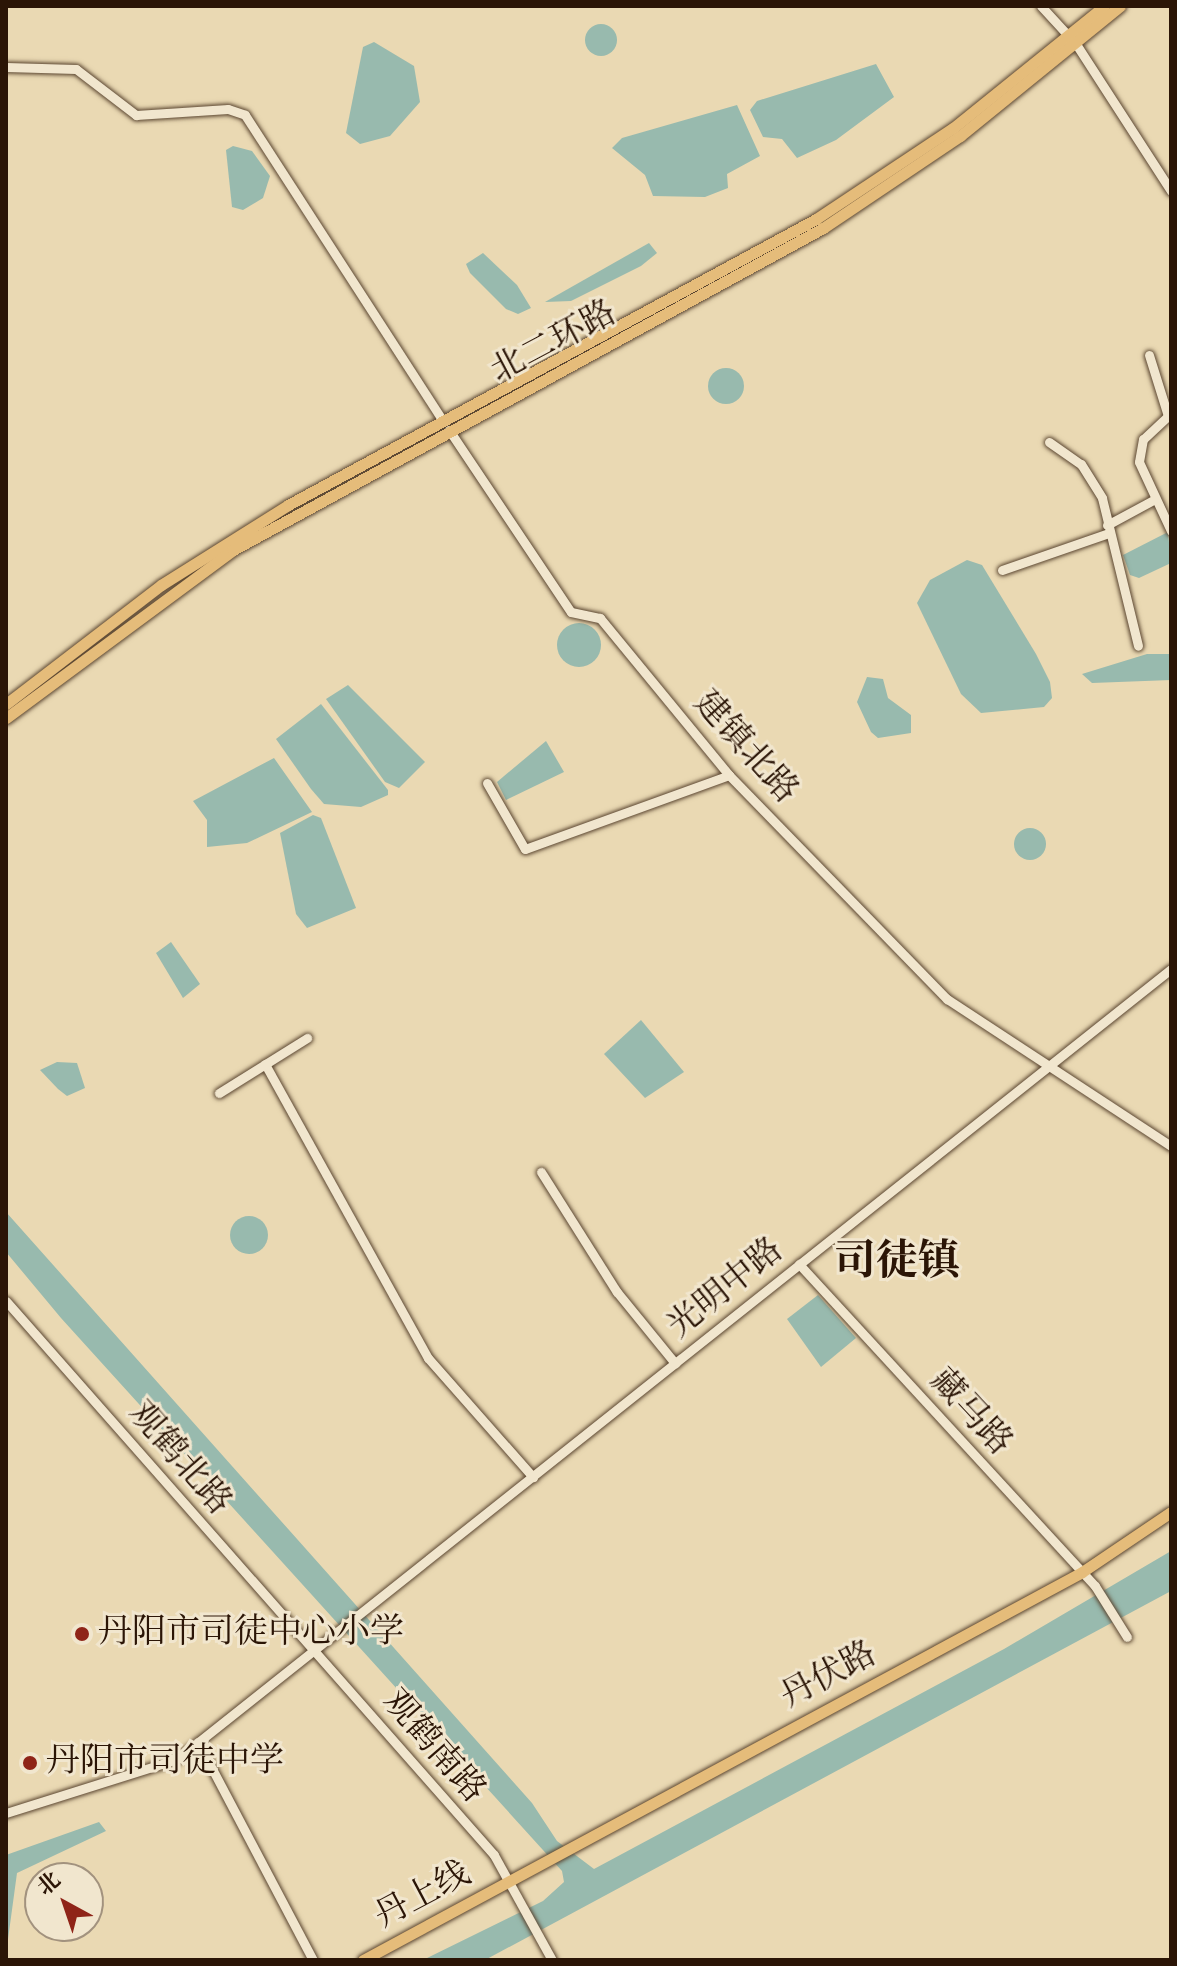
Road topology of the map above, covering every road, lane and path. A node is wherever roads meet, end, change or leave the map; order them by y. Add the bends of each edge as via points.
1 (1041, 6) edge
2 (1104, 6) edge
3 (1120, 6) edge
4 (1071, 41) junction
5 (6, 67) edge
6 (1171, 191) edge
7 (1149, 355) dead end
8 (446, 425) junction
9 (1049, 442) dead end
10 (1155, 499) junction
11 (1108, 529) junction
12 (1171, 531) edge
13 (1002, 570) dead end
14 (1138, 646) dead end
15 (6, 704) edge
16 (6, 718) edge
17 (729, 775) junction
18 (487, 783) dead end
19 (1171, 969) edge
20 (307, 1038) dead end
21 (265, 1064) junction
22 (1048, 1067) junction
23 (219, 1093) dead end
24 (1171, 1146) edge
25 (541, 1172) dead end
26 (799, 1264) junction
27 (6, 1301) edge
28 (675, 1363) junction
29 (533, 1477) junction
30 (1171, 1512) edge
31 (1082, 1572) junction
32 (1125, 1634) dead end
33 (314, 1651) junction
34 (198, 1742) junction
35 (6, 1813) edge
36 (509, 1881) junction
37 (313, 1960) edge
38 (363, 1960) edge
39 (552, 1960) edge

1 - 4 street
2 - 4 main road, 北二环路
3 - 4 main road, 北二环路
4 - 6 street
4 - 8 main road, 北二环路 via 960,136 823,228
5 - 8 street, 建镇北路 via 76,69 136,115 228,109 245,115
7 - 10 street via 1168,407 1163,423 1143,439 1139,462
8 - 15 main road, 北二环路 via 200,559
8 - 16 main road, 北二环路 via 233,550
8 - 17 street, 建镇北路 via 571,612 600,618
9 - 11 street via 1090,477
10 - 11 street
10 - 12 street
11 - 13 street
11 - 14 street
17 - 18 street via 525,849
17 - 22 street, 建镇北路 via 947,999
19 - 22 street, 光明中路
20 - 21 street
21 - 23 street
21 - 29 street via 428,1358
22 - 24 street, 建镇北路
22 - 26 street, 光明中路
25 - 28 street via 617,1292
26 - 28 street, 光明中路
26 - 31 street, 藏马路
27 - 33 street, 观鹤北路
28 - 29 street, 光明中路
29 - 33 street, 光明中路
30 - 31 main road, 丹伏路
31 - 32 street, 藏马路
31 - 36 main road, 丹伏路
33 - 34 street, 光明中路
33 - 36 street, 观鹤南路
34 - 35 street, 光明中路 via 177,1759
34 - 37 street
36 - 38 main road, 丹上线
36 - 39 street, 观鹤南路

